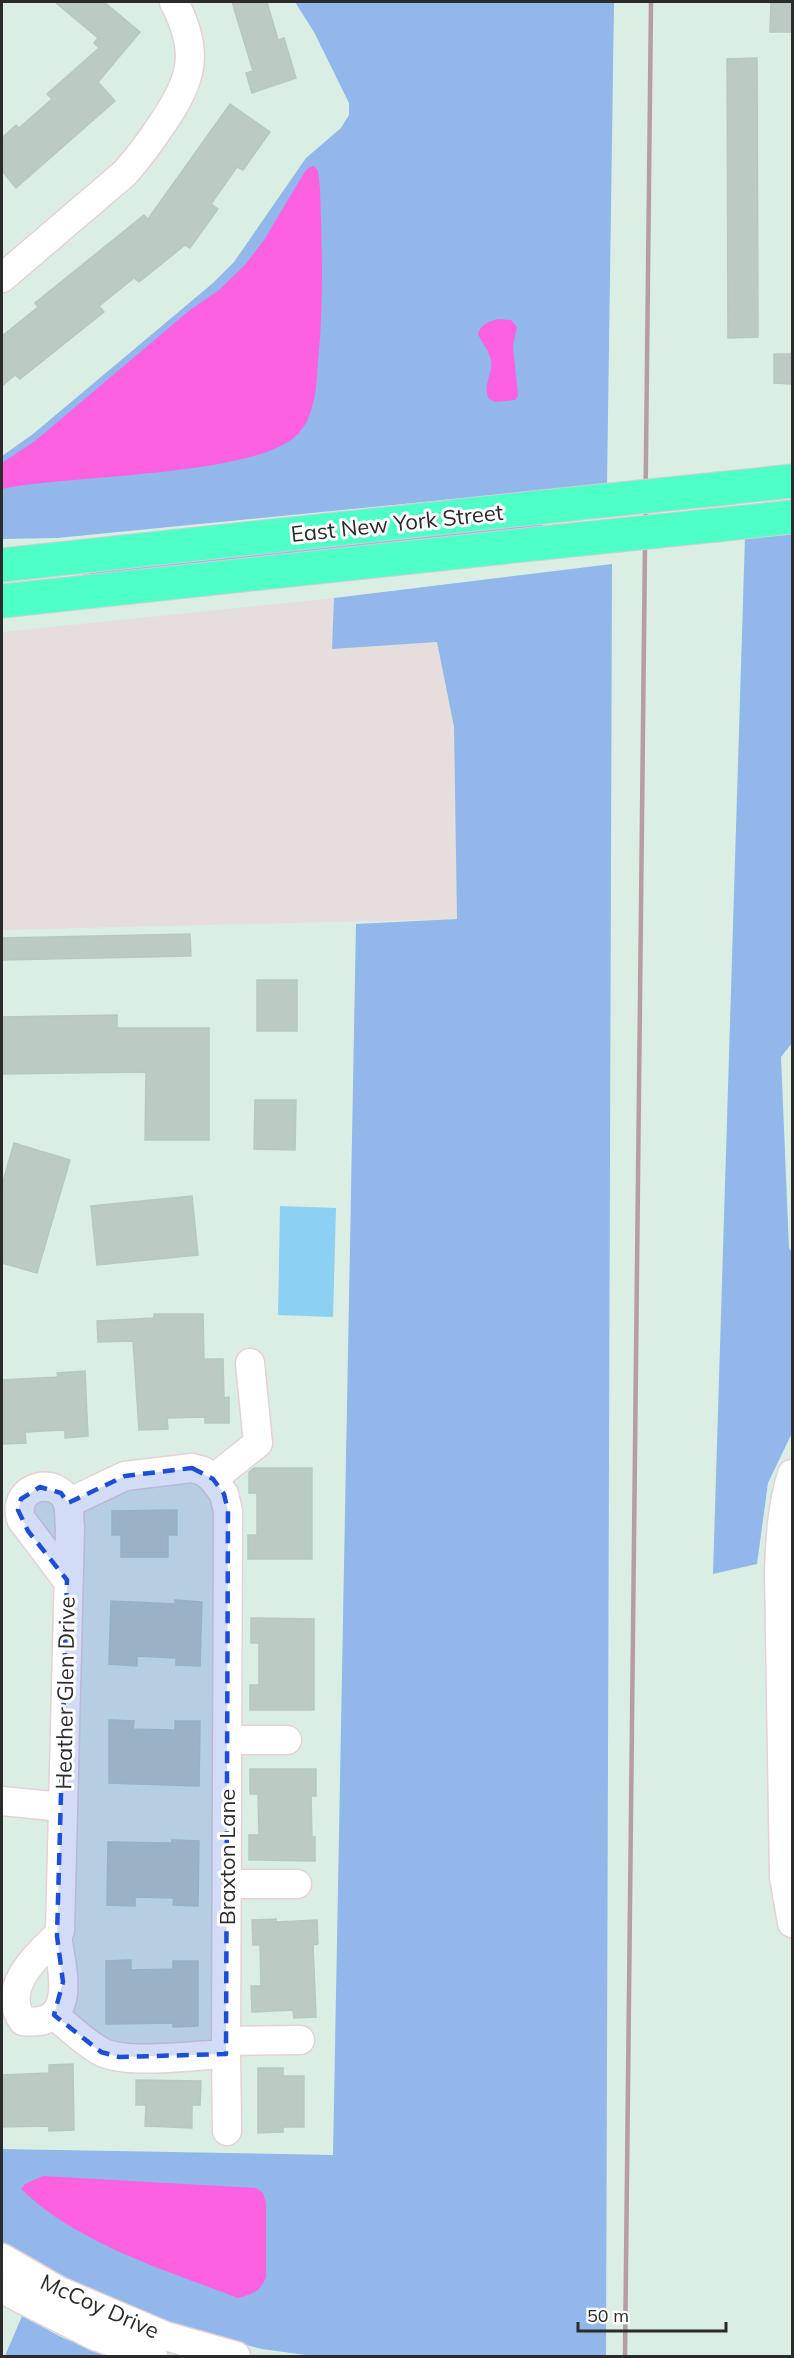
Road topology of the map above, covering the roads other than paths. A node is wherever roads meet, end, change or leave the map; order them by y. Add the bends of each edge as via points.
1 (174, 2) edge
2 (2, 278) edge
3 (792, 481) edge
4 (792, 517) edge
5 (2, 565) edge
6 (2, 601) edge
7 (250, 1363) dead end
8 (792, 1474) edge
9 (213, 1479) junction
10 (68, 1503) junction
11 (67, 1580) junction
12 (786, 1682) edge
13 (228, 1740) junction
14 (287, 1740) dead end
15 (2, 1801) edge
16 (63, 1807) junction
17 (227, 1884) junction
18 (297, 1884) dead end
19 (792, 1923) edge
20 (57, 1936) junction
21 (8, 2014) edge
22 (54, 2015) junction
23 (300, 2040) dead end
24 (226, 2047) junction
25 (227, 2131) dead end
26 (2, 2258) edge
27 (2, 2289) edge
28 (153, 2356) edge
29 (236, 2356) edge

1 - 2 street via 190,51 190,68 178,101 125,173
3 - 5 main road, East New York Street, bridge
4 - 6 main road, East New York Street, bridge
7 - 9 street via 258,1443
8 - 12 street via 781,1534
9 - 10 street via 192,1468 125,1476
9 - 13 street, Braxton Lane via 224,1494 228,1511
10 - 11 street, Heather Glen Drive
10 - 11 street, Heather Glen Drive via 51,1487 40,1487 21,1499 18,1510 28,1531
11 - 16 street, Heather Glen Drive
12 - 19 street via 784,1877
13 - 14 street
13 - 17 street, Braxton Lane
15 - 16 street, Heather Glen Drive
16 - 20 street, Heather Glen Drive
17 - 18 street
17 - 24 street, Braxton Lane
20 - 21 street via 15,1978
20 - 22 street, Heather Glen Drive via 63,1997
21 - 22 street via 33,2022
22 - 24 street via 101,2052 119,2057
23 - 24 street
24 - 25 street, Braxton Lane
26 - 29 street, McCoy Drive via 59,2291 165,2336
27 - 28 street, McCoy Drive via 94,2336

